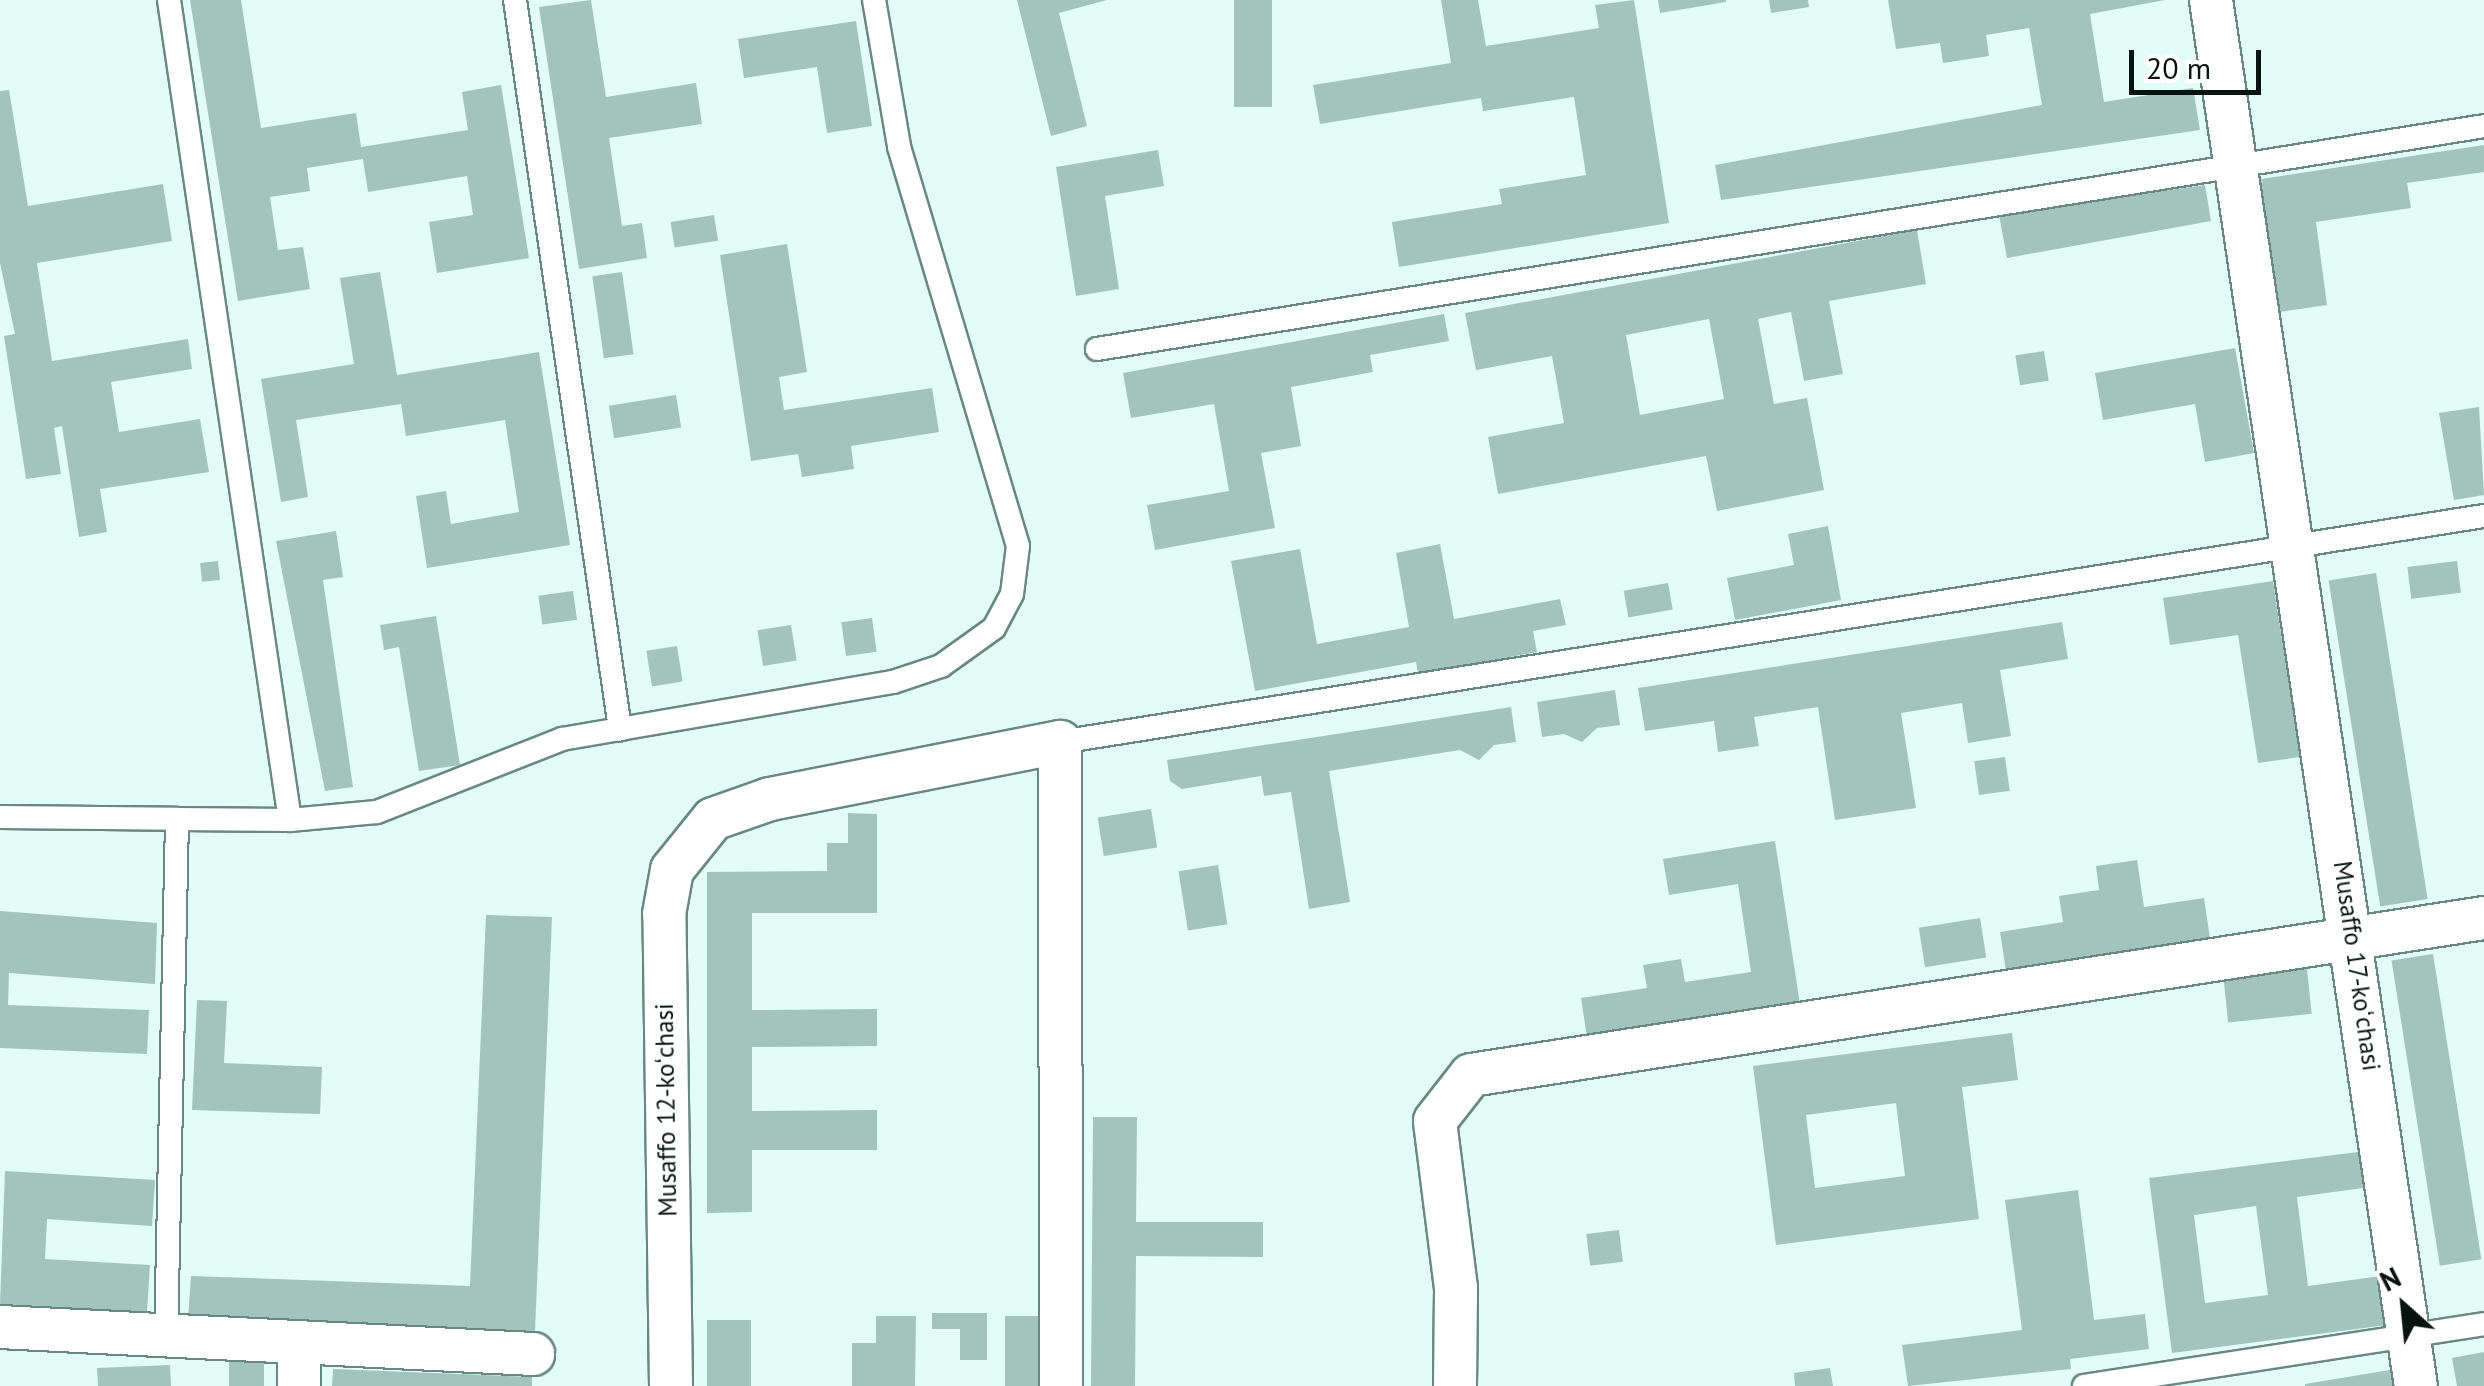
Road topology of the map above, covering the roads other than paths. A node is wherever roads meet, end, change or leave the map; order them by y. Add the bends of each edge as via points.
1 (170, 0) edge
2 (515, 0) edge
3 (874, 0) edge
4 (2211, 0) edge
5 (2484, 126) edge
6 (2235, 166) junction
7 (1096, 349) dead end
8 (2484, 516) edge
9 (2291, 547) junction
10 (620, 729) junction
11 (1060, 742) junction
12 (0, 817) edge
13 (177, 819) junction
14 (290, 820) junction
15 (2484, 918) edge
16 (2354, 938) junction
17 (2484, 1324) edge
18 (0, 1327) edge
19 (2408, 1337) junction
20 (166, 1341) junction
21 (533, 1354) dead end
22 (299, 1366) edge
23 (670, 1386) edge
24 (1061, 1386) edge
25 (1455, 1386) edge
26 (2084, 1386) edge
27 (2416, 1386) edge

1 - 14 lane
2 - 10 lane
3 - 10 lane via 903,164 1018,546 1012,594 974,649 941,666
4 - 6 street, Musaffo 17-koʻchasi
5 - 6 lane
6 - 7 lane
6 - 9 street, Musaffo 17-koʻchasi
8 - 9 lane
9 - 11 lane
9 - 16 street, Musaffo 17-koʻchasi
10 - 14 lane via 562,740 377,812
11 - 23 street, Musaffo 12-koʻchasi via 770,799 713,819 690,840 672,870 664,914
11 - 24 street
12 - 13 lane
13 - 14 lane
13 - 20 lane
15 - 16 street
16 - 19 street, Musaffo 17-koʻchasi
16 - 25 street via 1471,1075 1436,1121 1456,1288
17 - 19 lane
18 - 20 street
19 - 26 lane
19 - 27 street, Musaffo 17-koʻchasi
20 - 22 street
21 - 22 street

